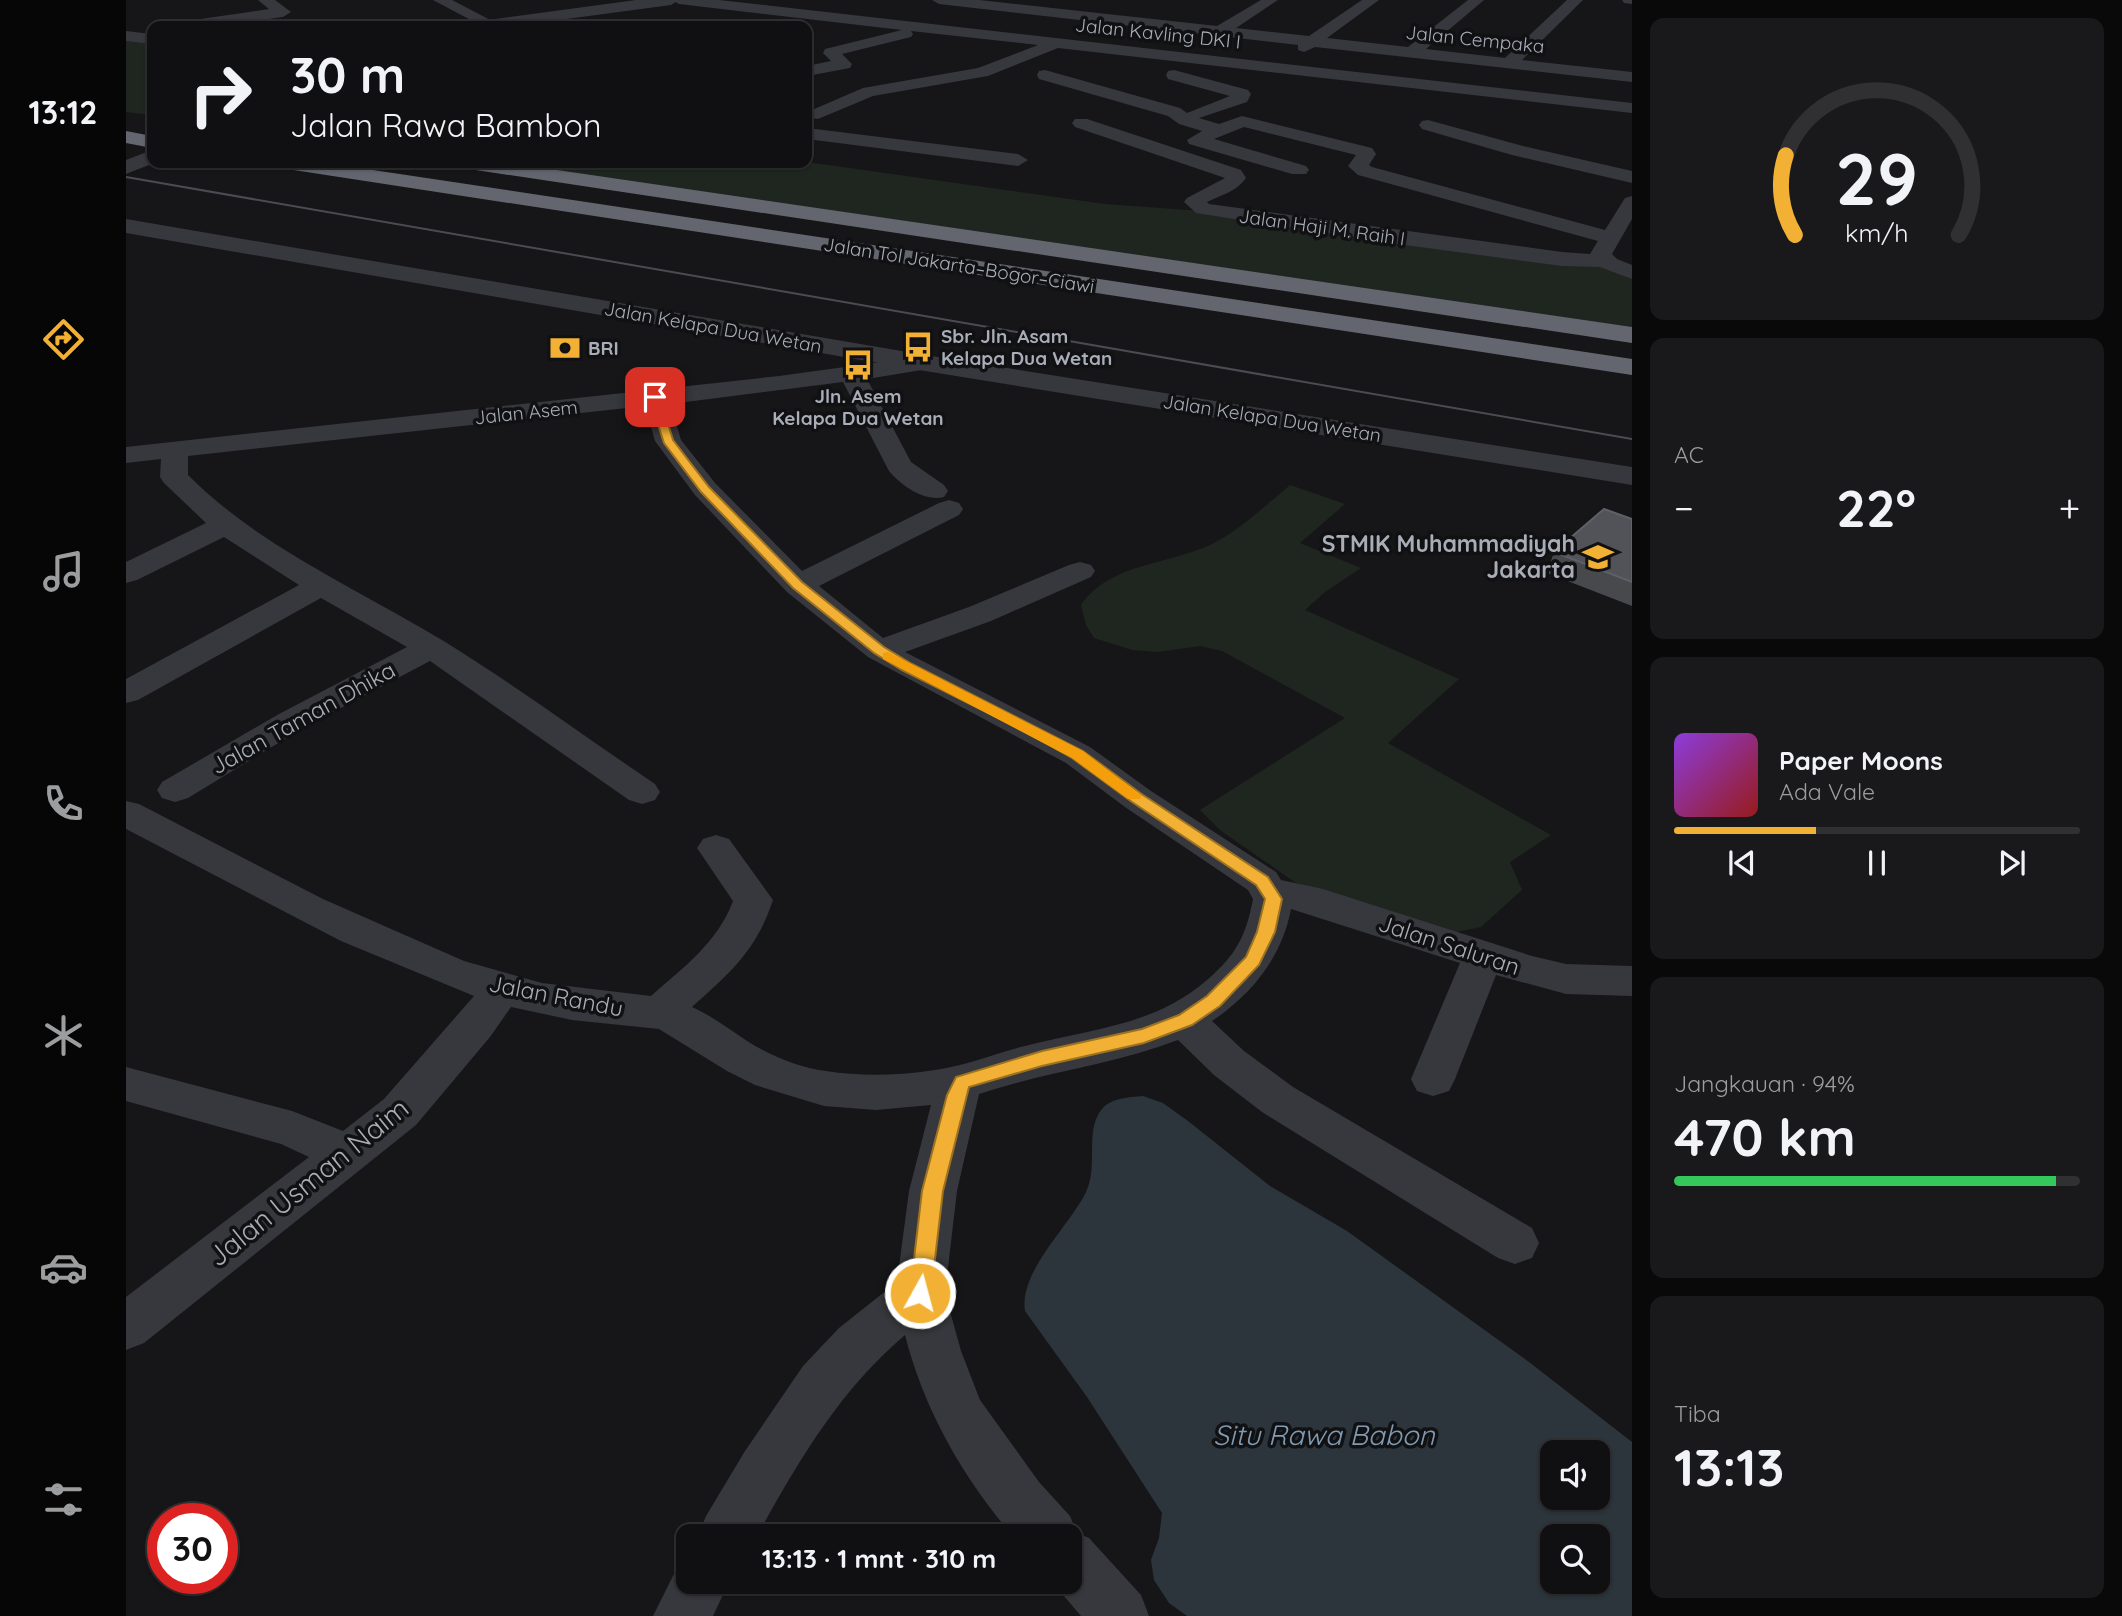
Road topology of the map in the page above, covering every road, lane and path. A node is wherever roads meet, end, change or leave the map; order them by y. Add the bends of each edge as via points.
1 (265, 0) edge
2 (440, 0) edge
3 (671, 0) edge
4 (678, 0) edge
5 (939, 0) edge
6 (1271, 0) edge
7 (1372, 0) edge
8 (1477, 0) edge
9 (1576, 0) edge
10 (967, 2) edge
11 (1221, 11) dead end
12 (1247, 15) junction
13 (221, 21) edge
14 (478, 21) edge
15 (515, 21) edge
16 (923, 28) junction
17 (1219, 32) junction
18 (126, 36) edge
19 (147, 39) edge
20 (1314, 42) junction
21 (1057, 43) junction
22 (1152, 54) junction
23 (1410, 54) junction
24 (1626, 57) dead end
25 (1509, 63) junction
26 (1269, 67) junction
27 (812, 70) edge
28 (1045, 75) dead end
29 (1624, 76) edge
30 (1632, 108) edge
31 (812, 115) edge
32 (1184, 118) junction
33 (1081, 123) dead end
34 (1428, 125) dead end
35 (1220, 130) junction
36 (1169, 132) dead end
37 (812, 134) edge
38 (126, 137) edge
39 (147, 141) edge
40 (1140, 142) junction
41 (147, 158) edge
42 (1018, 160) dead end
43 (126, 168) edge
44 (320, 168) edge
45 (503, 168) edge
46 (1299, 170) dead end
47 (1632, 177) edge
48 (1629, 213) edge
49 (126, 226) edge
50 (1610, 238) junction
51 (1605, 261) junction
52 (1632, 272) edge
53 (1632, 335) edge
54 (925, 363) junction
55 (1632, 367) edge
56 (851, 373) junction
57 (655, 397) junction
58 (176, 451) junction
59 (126, 455) edge
60 (1632, 476) edge
61 (225, 525) junction
62 (1080, 571) dead end
63 (126, 574) edge
64 (321, 585) junction
65 (798, 585) junction
66 (431, 647) junction
67 (879, 650) junction
68 (126, 693) edge
69 (176, 790) dead end
70 (642, 792) dead end
71 (126, 813) edge
72 (716, 848) dead end
73 (1270, 891) junction
74 (1483, 956) junction
75 (1632, 981) edge
76 (501, 989) junction
77 (659, 1013) junction
78 (1185, 1020) junction
79 (1433, 1079) dead end
80 (962, 1082) junction
81 (126, 1084) edge
82 (348, 1154) junction
83 (1515, 1243) dead end
84 (920, 1293) junction
85 (126, 1327) edge
86 (733, 1524) edge
87 (1040, 1524) edge
88 (1082, 1573) edge
89 (694, 1594) edge
90 (682, 1616) edge
91 (1120, 1616) edge

1 - 13 street via 283,12
2 - 14 street
3 - 15 street
4 - 16 street, Jalan Kavling DKI I
5 - 10 street, Jalan Cempaka
6 - 12 street
7 - 20 street
8 - 23 street
9 - 25 street
10 - 16 street
10 - 17 street, Jalan Cempaka
11 - 12 street
12 - 17 street
16 - 21 street, Jalan Kavling DKI I
16 - 27 street via 832,52 844,64
17 - 20 street, Jalan Cempaka
18 - 19 street
20 - 23 street, Jalan Cempaka
20 - 26 street
21 - 22 street, Jalan Kavling DKI I
21 - 31 street via 982,72 869,92
22 - 26 street, Jalan Kavling DKI I
22 - 32 street via 1137,66 1242,93 1241,98
23 - 25 street, Jalan Cempaka
24 - 29 street
25 - 29 street, Jalan Cempaka
26 - 30 street, Jalan Kavling DKI I
28 - 32 street
32 - 35 street
33 - 40 street, Jalan Haji M. Raih I
34 - 47 street
35 - 46 street via 1196,140
35 - 50 street via 1242,121 1355,149 1366,153 1358,166 1364,171
36 - 40 street
37 - 42 street
38 - 39 highway
40 - 51 street, Jalan Haji M. Raih I via 1234,174 1230,184 1194,202 1203,209 1405,239
41 - 43 street
44 - 55 highway, Jalan Tol Jakarta–Bogor–Ciawi
45 - 53 highway, Jalan Tol Jakarta–Bogor–Ciawi
48 - 50 street
49 - 54 street, Jalan Kelapa Dua Wetan
50 - 51 street via 1601,254
51 - 52 street
54 - 56 street, Jalan Asem
54 - 60 street, Jalan Kelapa Dua Wetan
56 - 57 street, Jalan Asem
56 - 65 street via 899,465 942,500
57 - 58 street, Jalan Asem
57 - 65 street via 668,441 705,489
58 - 59 street, Jalan Asem
58 - 61 street, Jalan Taman Dhika via 174,477
61 - 63 street
61 - 64 street, Jalan Taman Dhika
62 - 67 street
64 - 66 street, Jalan Taman Dhika
64 - 68 street
65 - 67 street
66 - 69 street, Jalan Taman Dhika via 291,721
66 - 70 street, Jalan Taman Dhika
67 - 73 street via 1078,755 1262,881
71 - 76 street, Jalan Randu via 398,953
72 - 77 street via 753,900 744,929 713,965
73 - 74 street, Jalan Saluran via 1309,899
73 - 78 street, Jalan Randu via 1270,915 1253,961 1213,1001
74 - 75 street, Jalan Saluran via 1566,979
74 - 79 street
76 - 77 street, Jalan Randu
76 - 82 street, Jalan Usman Naim via 400,1112
77 - 80 street, Jalan Randu via 682,1020 777,1077 818,1089 901,1093
78 - 80 street, Jalan Randu via 1144,1036
78 - 83 street via 1211,1050 1297,1115 1386,1163
80 - 84 street via 933,1191
81 - 82 street via 292,1129
82 - 85 street, Jalan Usman Naim
84 - 86 street via 838,1365 756,1481
84 - 87 street via 935,1351 960,1415
88 - 91 street
89 - 90 street

